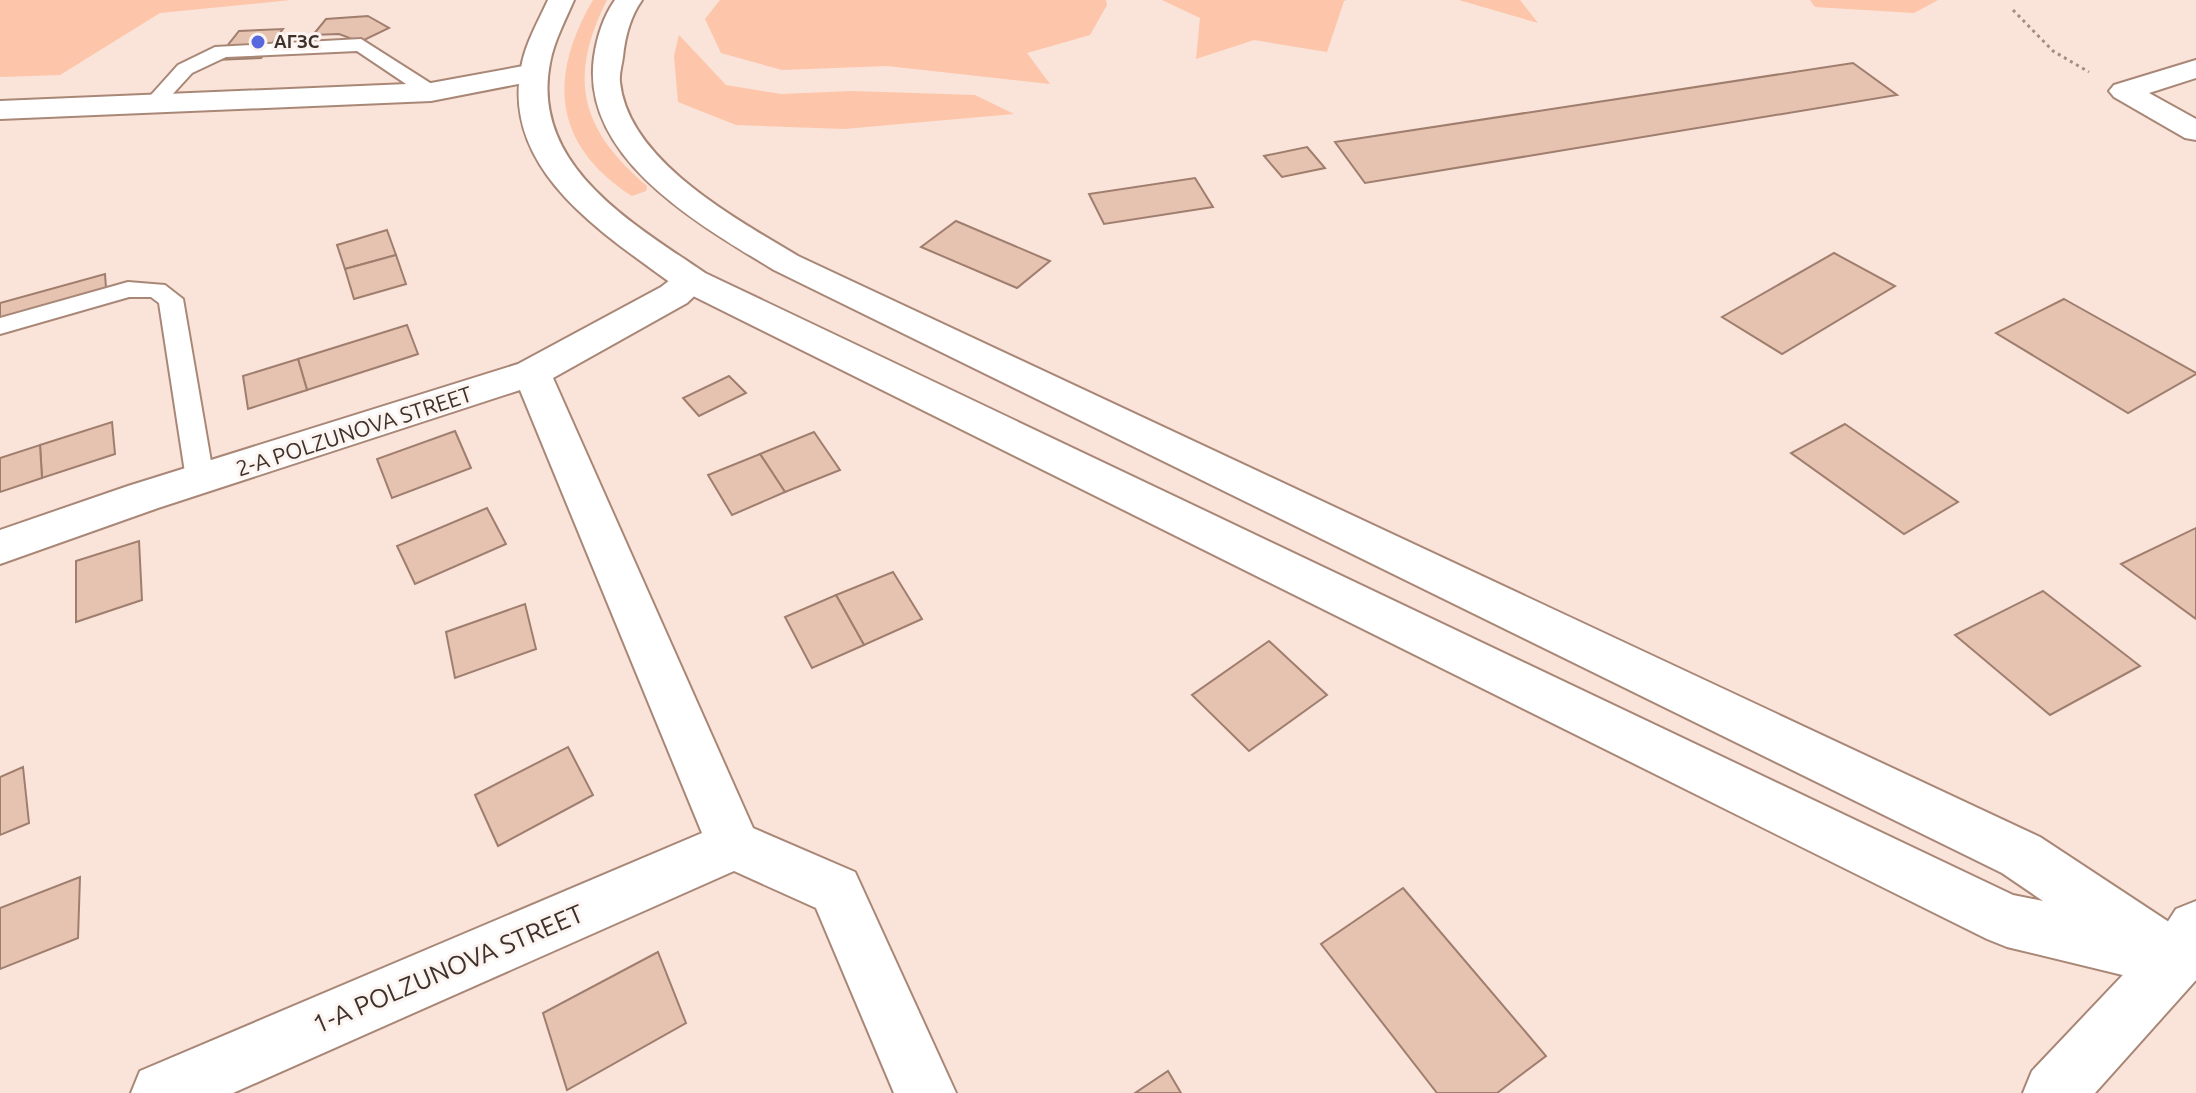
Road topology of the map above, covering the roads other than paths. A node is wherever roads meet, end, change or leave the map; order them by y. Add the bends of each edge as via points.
1 (561, 0) edge
2 (629, 0) edge
3 (2196, 69) edge
4 (534, 73) junction
5 (431, 92) junction
6 (153, 104) junction
7 (0, 110) edge
8 (2196, 131) edge
9 (692, 281) junction
10 (0, 326) edge
11 (532, 373) junction
12 (200, 479) junction
13 (0, 547) edge
14 (734, 845) junction
15 (2189, 954) edge
16 (162, 1093) edge
17 (925, 1093) edge
18 (2054, 1093) edge

1 - 4 main road
2 - 15 main road via 620,11 604,63 612,115 643,161 786,263 2021,855
3 - 8 main road via 2124,91
4 - 5 main road
4 - 9 main road via 534,122 550,160 578,196
5 - 6 main road
5 - 6 lane via 361,45 222,51 185,69
6 - 7 main road
9 - 11 main road, 2-A POLZUNOVA STREET
9 - 15 main road via 2007,920
10 - 12 lane via 128,289 156,290 171,299
11 - 12 main road, 2-A POLZUNOVA STREET
11 - 14 main road
12 - 13 main road, 2-A POLZUNOVA STREET
14 - 16 main road, 1-A POLZUNOVA STREET
14 - 17 main road via 836,890
15 - 18 main road

